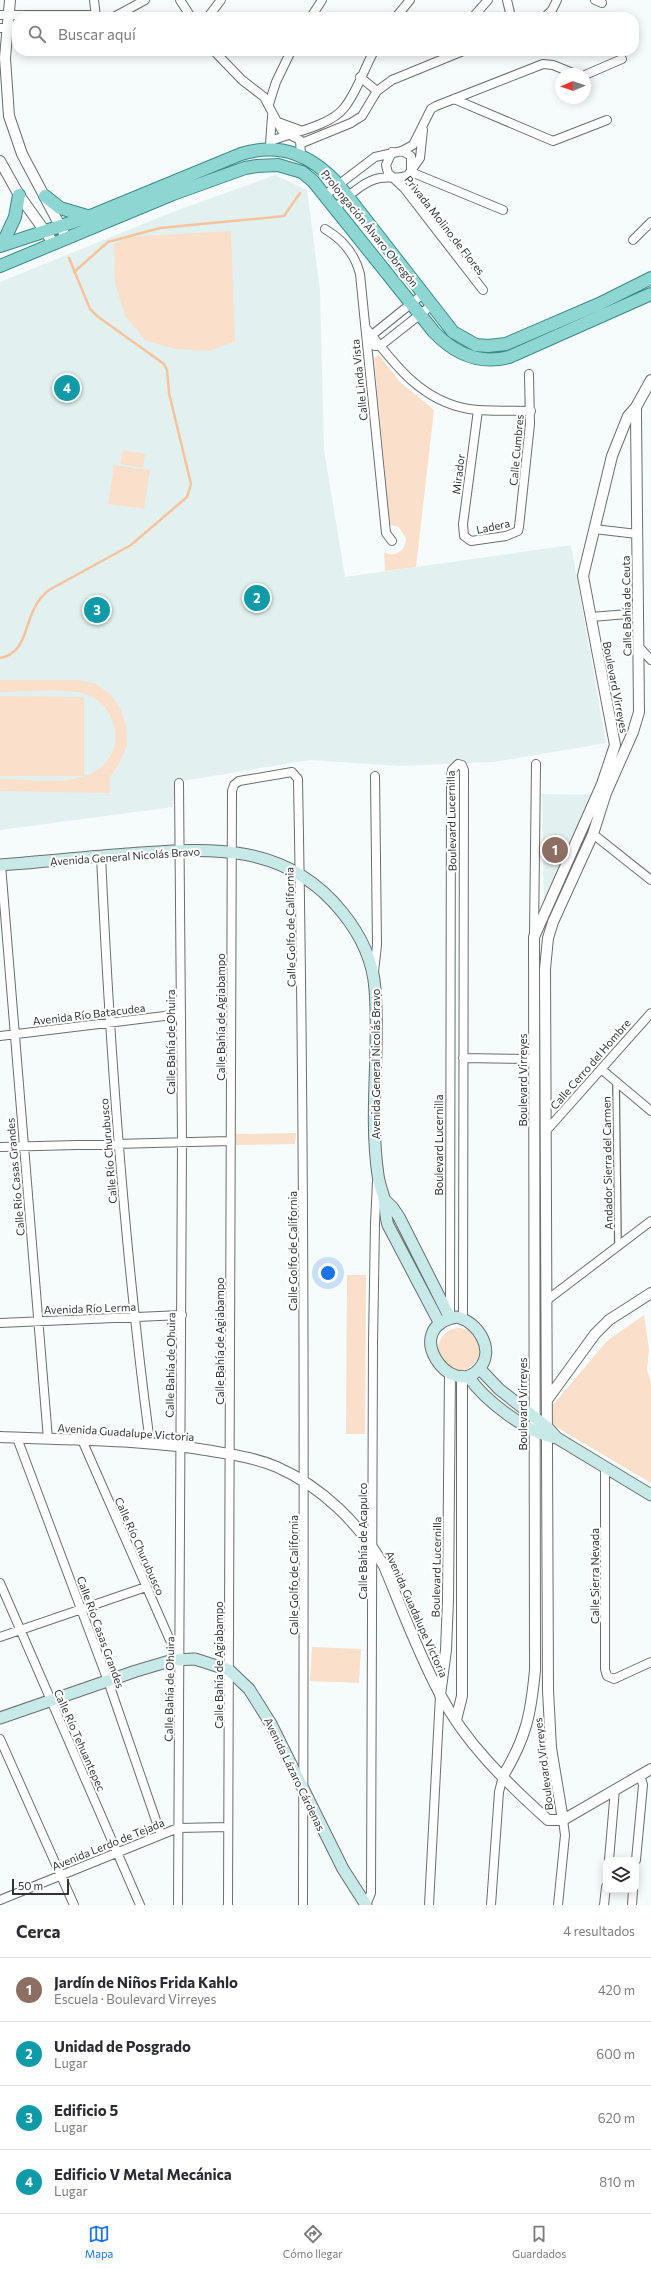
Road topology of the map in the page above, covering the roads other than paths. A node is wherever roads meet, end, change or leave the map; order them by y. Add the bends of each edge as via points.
1 (10, 0) edge
2 (94, 0) edge
3 (145, 0) edge
4 (180, 0) edge
5 (221, 0) edge
6 (322, 0) edge
7 (410, 0) edge
8 (488, 0) edge
9 (507, 0) edge
10 (556, 0) edge
11 (97, 12) edge
12 (123, 12) edge
13 (188, 12) edge
14 (212, 12) edge
15 (314, 12) edge
16 (400, 12) edge
17 (477, 12) edge
18 (510, 12) edge
19 (550, 12) edge
20 (5, 15) edge
21 (8, 28) edge
22 (219, 56) edge
23 (289, 56) edge
24 (371, 56) edge
25 (440, 56) edge
26 (448, 56) edge
27 (622, 59) dead end
28 (436, 60) junction
29 (560, 68) edge
30 (591, 72) edge
31 (360, 77) junction
32 (377, 91) junction
33 (454, 99) junction
34 (269, 104) junction
35 (274, 118) junction
36 (607, 120) dead end
37 (424, 127) junction
38 (300, 130) junction
39 (287, 135) junction
40 (302, 143) junction
41 (270, 146) junction
42 (402, 151) junction
43 (392, 152) junction
44 (301, 156) junction
45 (0, 161) edge
46 (411, 172) junction
47 (395, 178) junction
48 (338, 184) junction
49 (19, 195) junction
50 (325, 195) junction
51 (45, 196) junction
52 (348, 197) junction
53 (335, 208) junction
54 (503, 210) dead end
55 (88, 217) junction
56 (651, 222) edge
57 (61, 226) junction
58 (325, 229) dead end
59 (46, 231) junction
60 (67, 239) junction
61 (633, 240) dead end
62 (54, 244) junction
63 (1, 246) edge
64 (0, 266) edge
65 (651, 278) edge
66 (483, 290) dead end
67 (423, 294) junction
68 (651, 294) edge
69 (411, 304) junction
70 (432, 305) junction
71 (420, 314) junction
72 (365, 327) junction
73 (372, 336) junction
74 (380, 346) junction
75 (367, 347) junction
76 (529, 374) dead end
77 (651, 380) edge
78 (636, 407) junction
79 (478, 410) junction
80 (531, 411) junction
81 (519, 528) joint
82 (594, 529) junction
83 (638, 534) junction
84 (468, 540) joint
85 (392, 541) dead end
86 (628, 614) dead end
87 (591, 617) junction
88 (638, 647) junction
89 (651, 660) edge
90 (536, 764) dead end
91 (375, 776) dead end
92 (239, 781) joint
93 (179, 783) dead end
94 (593, 834) junction
95 (181, 850) junction
96 (231, 851) junction
97 (101, 856) junction
98 (0, 865) edge
99 (300, 875) junction
100 (651, 880) edge
101 (555, 904) junction
102 (534, 937) junction
103 (548, 938) joint
104 (374, 975) junction
105 (651, 1013) edge
106 (181, 1014) junction
107 (108, 1022) junction
108 (15, 1034) junction
109 (0, 1036) edge
110 (464, 1058) junction
111 (534, 1059) junction
112 (601, 1069) junction
113 (616, 1082) junction
114 (651, 1111) edge
115 (546, 1130) junction
116 (230, 1141) junction
117 (182, 1142) junction
118 (118, 1144) junction
119 (0, 1146) edge
120 (24, 1146) junction
121 (378, 1177) junction
122 (384, 1200) junction
123 (651, 1221) edge
124 (618, 1244) junction
125 (651, 1292) edge
126 (547, 1300) junction
127 (182, 1316) junction
128 (134, 1317) junction
129 (450, 1318) junction
130 (463, 1318) junction
131 (38, 1321) junction
132 (0, 1322) edge
133 (440, 1324) junction
134 (480, 1369) junction
135 (450, 1373) junction
136 (465, 1376) junction
137 (547, 1400) junction
138 (534, 1418) junction
139 (534, 1430) junction
140 (551, 1434) junction
141 (0, 1437) edge
142 (17, 1438) junction
143 (48, 1439) junction
144 (82, 1440) junction
145 (150, 1443) junction
146 (180, 1446) junction
147 (229, 1454) junction
148 (605, 1468) junction
149 (305, 1482) junction
150 (651, 1495) edge
151 (372, 1546) junction
152 (0, 1583) edge
153 (146, 1587) junction
154 (82, 1609) junction
155 (20, 1630) junction
156 (0, 1637) edge
157 (180, 1659) junction
158 (651, 1662) edge
159 (548, 1668) junction
160 (229, 1670) junction
161 (535, 1670) junction
162 (108, 1680) junction
163 (440, 1695) junction
164 (50, 1701) junction
165 (0, 1718) edge
166 (456, 1720) junction
167 (0, 1739) edge
168 (651, 1769) edge
169 (640, 1775) junction
170 (503, 1776) junction
171 (303, 1787) junction
172 (615, 1789) junction
173 (563, 1820) junction
174 (178, 1828) junction
175 (228, 1828) junction
176 (161, 1835) junction
177 (118, 1852) junction
178 (609, 1857) edge
179 (636, 1857) edge
180 (61, 1875) junction
181 (605, 1893) edge
182 (633, 1893) edge
183 (2, 1900) edge
184 (74, 1905) edge
185 (140, 1905) edge
186 (178, 1905) edge
187 (228, 1905) edge
188 (303, 1905) edge
189 (366, 1905) edge
190 (429, 1905) edge
191 (491, 1905) edge
192 (558, 1905) edge
193 (604, 1905) edge
194 (632, 1905) edge

1 - 20 street
2 - 11 street
3 - 12 street
4 - 13 street
5 - 14 street
6 - 15 street
7 - 16 street
8 - 17 street
9 - 18 street
10 - 19 street
20 - 21 street
21 - 51 street via 5,58 9,116 16,141
22 - 34 street
23 - 34 street
24 - 31 street
25 - 28 street
26 - 28 street
27 - 30 street
28 - 32 street via 392,80
29 - 33 street via 543,64
31 - 32 street
31 - 38 street via 350,99 337,114
32 - 40 street via 362,116
33 - 36 street via 553,141
33 - 37 street via 431,109
34 - 35 street
35 - 38 street
35 - 39 street
35 - 41 street
37 - 42 street via 413,145
37 - 46 street via 420,158
38 - 39 street
39 - 40 street via 298,138
39 - 41 street
40 - 44 street
41 - 44 main road, Prolongación Álvaro Obregón
41 - 55 main road, Prolongación Álvaro Obregón via 241,154
42 - 43 street
42 - 46 street via 411,156
43 - 47 street, Privada Molino de Flores via 386,165 388,173
43 - 48 street via 376,157
44 - 48 main road, Prolongación Álvaro Obregón via 323,168
45 - 49 street
46 - 47 street via 402,178
46 - 54 street
47 - 52 street via 375,179
47 - 66 street, Privada Molino de Flores
48 - 50 street
48 - 52 main road, Prolongación Álvaro Obregón
49 - 59 street
49 - 63 main road via 15,217
50 - 53 main road, Prolongación Álvaro Obregón
50 - 60 main road, Prolongación Álvaro Obregón via 302,172 278,166 257,166 172,194
51 - 55 main road via 60,208
51 - 57 street
52 - 53 street
52 - 67 main road, Prolongación Álvaro Obregón
53 - 69 main road, Prolongación Álvaro Obregón
55 - 57 main road, Prolongación Álvaro Obregón
56 - 61 street
57 - 59 main road, Prolongación Álvaro Obregón
57 - 60 street
58 - 72 street, Calle Linda Vista via 343,243 358,266
59 - 62 street
59 - 63 main road, Prolongación Álvaro Obregón
60 - 62 main road, Prolongación Álvaro Obregón
62 - 64 main road, Prolongación Álvaro Obregón
65 - 70 main road, Prolongación Álvaro Obregón via 592,307 499,345 481,346 464,340 453,332
67 - 69 street
67 - 70 main road, Prolongación Álvaro Obregón
68 - 71 main road, Prolongación Álvaro Obregón via 519,354 493,360 470,357 452,349
69 - 71 main road, Prolongación Álvaro Obregón
69 - 73 street
70 - 71 street
71 - 74 street
72 - 73 street
72 - 75 street, Calle Linda Vista
73 - 74 street
73 - 75 street
74 - 75 street
74 - 79 street via 402,373 420,388 447,402
75 - 85 street, Calle Linda Vista via 386,533
76 - 80 street, Calle Cumbres
77 - 78 street, Calle Bahía de Ceuta
78 - 82 street, Boulevard Virreyes via 628,416 616,444
78 - 83 street, Calle Bahía de Ceuta
79 - 80 street
79 - 84 street, Mirador via 463,524 464,536
80 - 81 street, Calle Cumbres
81 - 84 street, Ladera via 511,534
82 - 83 street
82 - 87 street, Boulevard Virreyes via 583,576
83 - 88 street, Calle Bahía de Ceuta
86 - 87 street
87 - 101 street, Boulevard Virreyes via 615,745
88 - 89 street
88 - 94 street, Calle Bahía de Ceuta via 639,707 635,726 606,793
90 - 102 street
91 - 104 street via 377,945
92 - 96 street, Calle Bahía de Agiabampo via 234,784 232,791
92 - 99 street, Calle Golfo de California via 284,772 297,775
93 - 95 street, Calle Bahía de Ohuira
94 - 100 street
94 - 101 street, Calle Bahía de Ceuta
95 - 96 main road, Avenida General Nicolás Bravo
95 - 97 main road, Avenida General Nicolás Bravo
95 - 106 street, Calle Bahía de Ohuira
96 - 99 main road, Avenida General Nicolás Bravo via 259,857
96 - 116 street, Calle Bahía de Agiabampo
97 - 98 main road, Avenida General Nicolás Bravo
97 - 107 street, Calle Río Churubusco
98 - 108 street, Calle Río Casas Grandes
99 - 104 main road, Avenida General Nicolás Bravo via 332,900 352,924 365,948
99 - 149 street, Calle Golfo de California
101 - 102 street, Boulevard Virreyes
101 - 103 street, Calle Bahía de Ceuta
102 - 111 street, Boulevard Virreyes
103 - 115 street, Boulevard Virreyes via 545,969
104 - 121 main road, Avenida General Nicolás Bravo via 375,1143
105 - 112 street, Calle Cerro del Hombre
106 - 107 street, Avenida Río Batacudea
106 - 117 street, Calle Bahía de Ohuira
107 - 108 street, Avenida Río Batacudea
107 - 118 street, Calle Río Churubusco
108 - 109 street, Avenida Río Batacudea
108 - 120 street, Calle Río Casas Grandes
110 - 111 street
110 - 129 street, Boulevard Lucernilla via 464,770 462,765 458,764 452,770 451,778
110 - 130 street, Boulevard Lucernilla
111 - 138 street, Boulevard Virreyes
112 - 113 street
112 - 115 street, Calle Cerro del Hombre
113 - 114 street
113 - 124 street, Andador Sierra del Carmen
115 - 126 street, Boulevard Virreyes
116 - 117 street
116 - 147 street, Calle Bahía de Agiabampo
117 - 118 street
117 - 127 street, Calle Bahía de Ohuira
118 - 120 street
118 - 128 street, Calle Río Churubusco
119 - 120 street
120 - 131 street, Calle Río Casas Grandes
121 - 122 main road, Avenida General Nicolás Bravo
121 - 151 street, Calle Bahía de Acapulco via 375,1224
122 - 129 main road via 400,1217
122 - 133 main road, Avenida General Nicolás Bravo via 388,1225
123 - 124 street
124 - 126 street
125 - 137 street via 608,1320
126 - 137 street, Boulevard Virreyes
127 - 128 street, Avenida Río Lerma
127 - 146 street, Calle Bahía de Ohuira
128 - 131 street, Avenida Río Lerma
128 - 145 street, Calle Río Churubusco
129 - 130 main road
129 - 133 main road
130 - 134 main road via 477,1327 484,1342 484,1360
131 - 132 street, Avenida Río Lerma
131 - 143 street, Calle Río Casas Grandes
133 - 135 main road via 431,1337 431,1350 436,1361
134 - 136 main road
134 - 138 main road via 499,1389
135 - 136 main road
135 - 163 street, Boulevard Lucernilla via 448,1600 446,1650
136 - 139 main road via 501,1409
136 - 166 street via 462,1696
137 - 138 street
137 - 140 street, Boulevard Virreyes
138 - 139 street, Boulevard Virreyes
138 - 140 main road
139 - 140 main road
139 - 161 street, Boulevard Virreyes
140 - 148 main road
140 - 159 street, Boulevard Virreyes
141 - 142 street, Avenida Guadalupe Victoria
142 - 143 street, Avenida Guadalupe Victoria
142 - 154 street, Calle Río Casas Grandes
143 - 144 street, Avenida Guadalupe Victoria
144 - 145 street, Avenida Guadalupe Victoria
144 - 153 street, Calle Río Churubusco
145 - 146 street, Avenida Guadalupe Victoria
146 - 147 street, Avenida Guadalupe Victoria
146 - 157 street, Calle Bahía de Ohuira
147 - 149 street, Avenida Guadalupe Victoria via 276,1466
147 - 160 street, Calle Bahía de Agiabampo
148 - 150 main road
148 - 158 street, Calle Sierra Nevada via 605,1669 607,1676 614,1679
149 - 151 street, Avenida Guadalupe Victoria via 325,1495
149 - 171 street, Calle Golfo de California
151 - 163 street, Avenida Guadalupe Victoria via 384,1566
151 - 189 street, Calle Bahía de Acapulco via 371,1893
152 - 155 street, Calle Río Tehuantepec
153 - 154 street
153 - 157 street, Calle Río Churubusco
154 - 155 street
154 - 162 street, Calle Río Casas Grandes
155 - 156 street
155 - 164 street, Calle Río Tehuantepec
157 - 160 main road, Avenida Lázaro Cárdenas via 204,1661
157 - 162 main road, Avenida Lázaro Cárdenas
157 - 174 street, Calle Bahía de Ohuira
159 - 161 street
159 - 173 street, Boulevard Virreyes via 551,1748
160 - 171 main road, Avenida Lázaro Cárdenas via 243,1682 255,1698
160 - 175 street, Calle Bahía de Agiabampo
161 - 170 street, Boulevard Virreyes via 526,1731
162 - 164 main road, Avenida Lázaro Cárdenas
162 - 176 street, Calle Río Casas Grandes
163 - 166 street, Avenida Guadalupe Victoria
163 - 190 street, Boulevard Lucernilla
164 - 165 main road, Avenida Lázaro Cárdenas
164 - 177 street, Calle Río Tehuantepec
166 - 170 street, Avenida Guadalupe Victoria
167 - 180 street
168 - 169 street
169 - 172 street
169 - 179 street via 644,1785
170 - 173 street, Avenida Guadalupe Victoria via 548,1820
170 - 191 street via 499,1792
171 - 188 street, Calle Golfo de California
171 - 189 main road, Avenida Lázaro Cárdenas via 317,1821
172 - 173 street
172 - 178 street
173 - 192 street via 565,1835
174 - 175 street, Avenida Lerdo de Tejada
174 - 176 street, Avenida Lerdo de Tejada
174 - 186 street, Calle Bahía de Ohuira
175 - 187 street, Calle Bahía de Agiabampo
176 - 177 street, Avenida Lerdo de Tejada
177 - 180 street, Avenida Lerdo de Tejada
177 - 185 street, Calle Río Tehuantepec
180 - 183 street, Avenida Lerdo de Tejada
180 - 184 street
181 - 193 street
182 - 194 street

